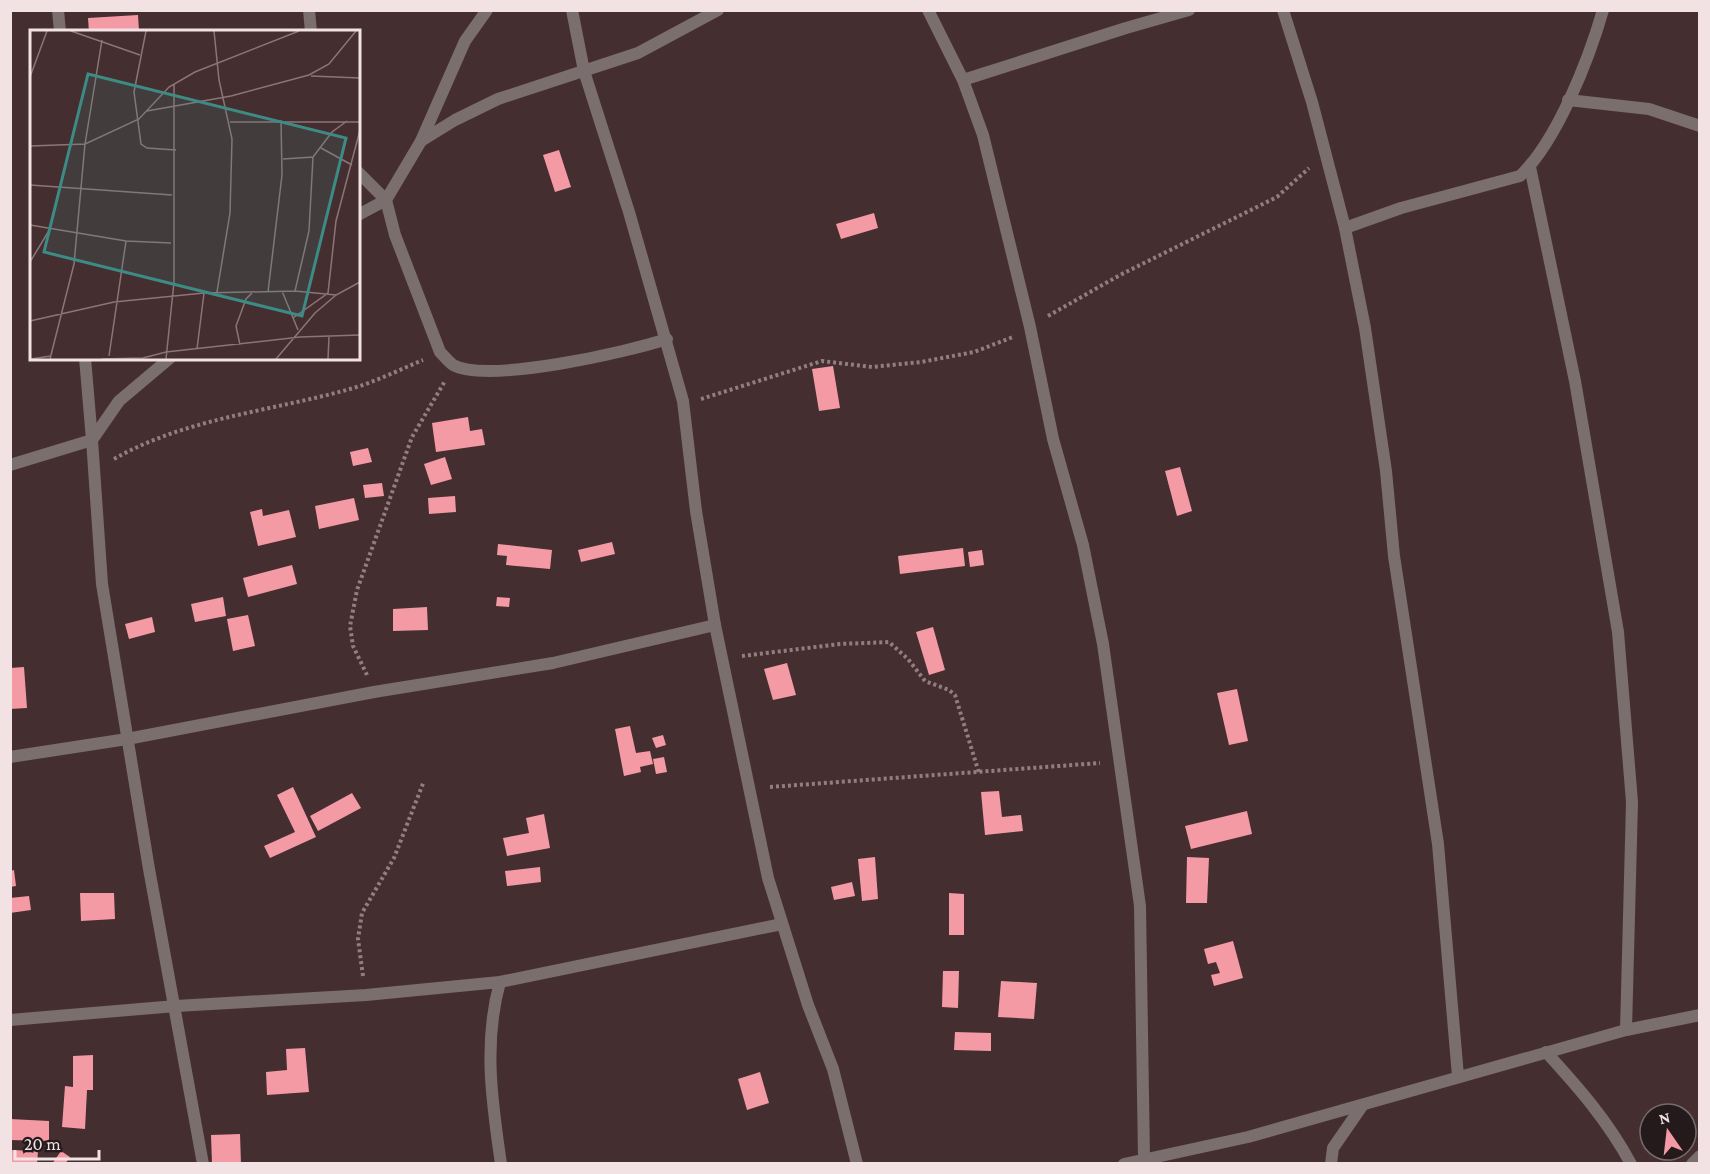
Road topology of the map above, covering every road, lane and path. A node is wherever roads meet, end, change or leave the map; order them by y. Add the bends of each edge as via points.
1 (58, 10) edge
2 (309, 10) edge
3 (487, 10) edge
4 (572, 10) edge
5 (718, 10) edge
6 (928, 10) edge
7 (1189, 10) edge
8 (1283, 10) edge
9 (1603, 10) edge
10 (60, 30) edge
11 (311, 30) edge
12 (584, 71) junction
13 (963, 80) junction
14 (1568, 100) junction
15 (1700, 126) edge
16 (422, 141) junction
17 (1324, 153) junction
18 (1530, 167) junction
19 (360, 174) edge
20 (386, 200) junction
21 (360, 213) edge
22 (1345, 228) junction
23 (1030, 327) junction
24 (667, 339) junction
25 (440, 352) junction
26 (85, 360) edge
27 (168, 360) edge
28 (454, 365) junction
29 (683, 401) junction
30 (92, 440) junction
31 (111, 461) dead end
32 (10, 465) edge
33 (715, 625) junction
34 (723, 658) junction
35 (374, 692) junction
36 (127, 739) junction
37 (10, 757) edge
38 (1120, 762) junction
39 (979, 773) junction
40 (424, 781) dead end
41 (748, 789) junction
42 (782, 924) junction
43 (500, 982) junction
44 (366, 995) junction
45 (176, 1006) junction
46 (1700, 1015) edge
47 (10, 1020) edge
48 (1626, 1030) junction
49 (1546, 1052) junction
50 (1458, 1076) junction
51 (1362, 1106) junction
52 (1700, 1156) edge
53 (1144, 1158) junction
54 (203, 1164) edge
55 (501, 1164) edge
56 (857, 1164) edge
57 (1124, 1164) edge
58 (1331, 1164) edge
59 (1631, 1164) edge
60 (1692, 1164) edge

1 - 10 street
2 - 11 street
3 - 16 street via 465,41
4 - 12 street
5 - 12 street via 638,53
6 - 13 street
7 - 13 street
8 - 17 street
9 - 14 street
12 - 16 street via 498,99
12 - 24 street
13 - 23 street via 983,135
14 - 15 street via 1649,109
14 - 18 street
16 - 20 street
17 - 22 street
17 - 23 path via 1277,196 1120,275
18 - 22 street via 1508,181 1401,208
18 - 48 street via 1575,381 1618,632 1632,802
19 - 20 street
20 - 21 street
20 - 25 street via 395,236
22 - 50 street via 1365,328 1394,556 1438,844
23 - 29 path via 974,352 872,367 822,361
23 - 38 street via 1053,439 1083,545 1103,644
24 - 28 street via 627,352 542,367 486,370
24 - 29 street
25 - 28 street
25 - 31 path via 352,388 208,423 141,444
26 - 30 street
27 - 30 street via 119,401
28 - 35 path via 412,437 357,590 350,626 353,646
29 - 33 street
30 - 32 street
30 - 36 street via 102,584
33 - 34 street
33 - 35 street via 553,663
34 - 39 path via 889,642 908,658 925,681 955,695
34 - 41 street
35 - 36 street
36 - 37 street
36 - 45 street
38 - 39 path
38 - 53 street via 1140,906
39 - 41 path
40 - 44 path via 394,858 362,913 358,939
41 - 42 street
42 - 43 street
42 - 56 street via 833,1069
43 - 44 street
43 - 55 street via 489,1033
44 - 45 street
45 - 47 street
45 - 54 street
46 - 48 street
48 - 49 street
49 - 50 street
49 - 59 street via 1587,1096
50 - 51 street
51 - 53 street via 1248,1137
51 - 58 street via 1334,1148
52 - 60 street
53 - 57 street

